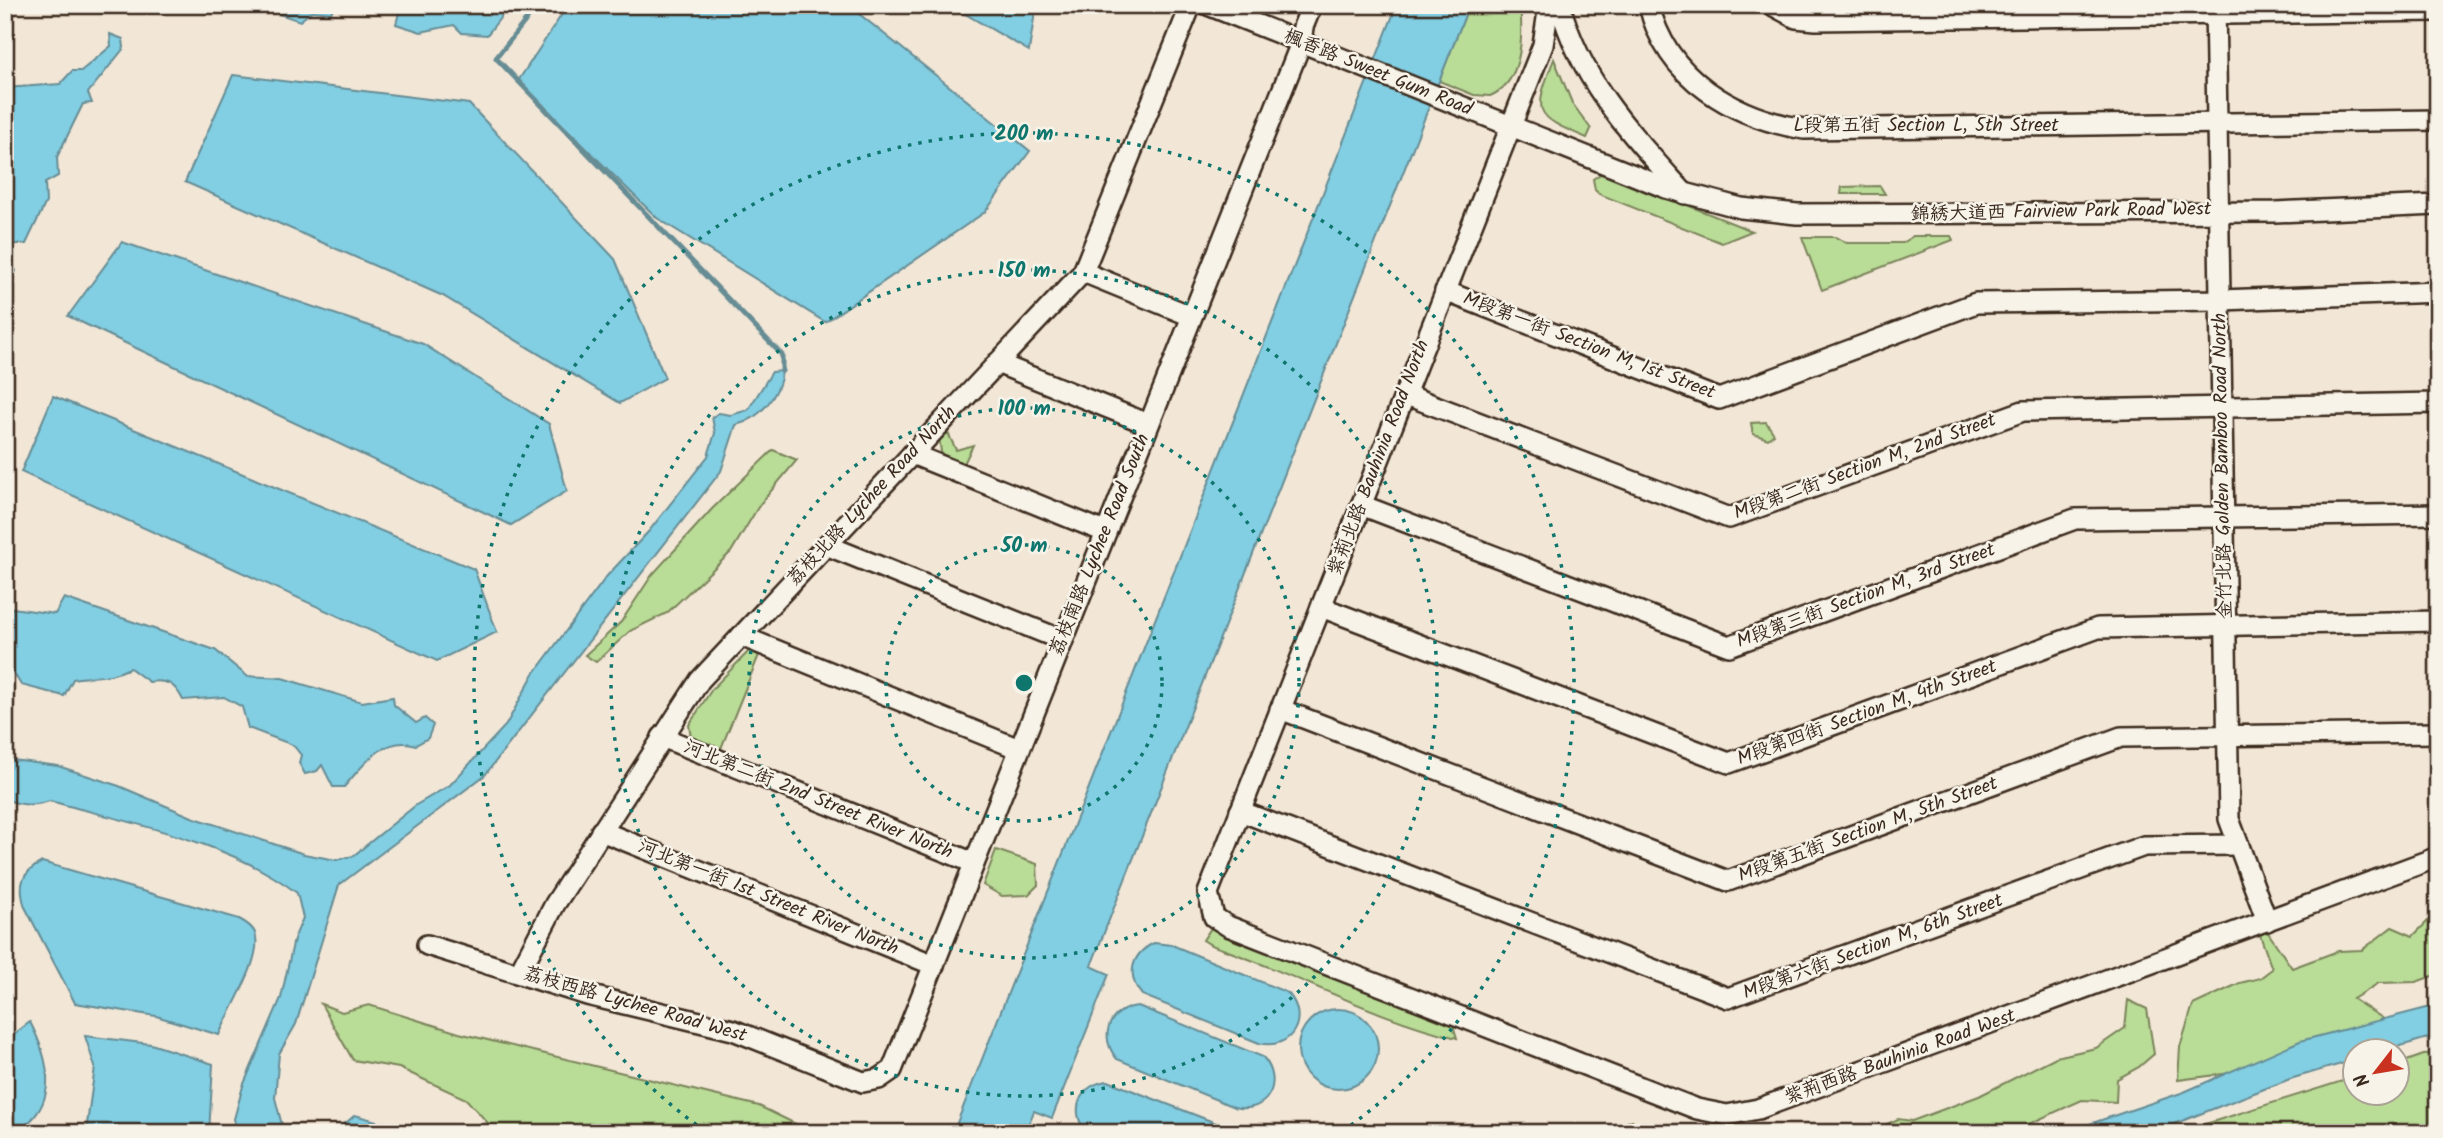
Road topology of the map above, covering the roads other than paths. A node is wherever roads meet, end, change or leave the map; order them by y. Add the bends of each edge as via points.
1 (1192, 5) edge
2 (1208, 5) edge
3 (1312, 5) edge
4 (1549, 5) edge
5 (1560, 5) edge
6 (1649, 5) edge
7 (1772, 5) edge
8 (2216, 10) edge
9 (2438, 11) edge
10 (1301, 43) junction
11 (2438, 120) edge
12 (2218, 125) junction
13 (1510, 126) junction
14 (1686, 195) junction
15 (2438, 205) edge
16 (2219, 210) junction
17 (1083, 272) junction
18 (1445, 291) junction
19 (2438, 292) edge
20 (2221, 300) junction
21 (1191, 316) junction
22 (997, 363) junction
23 (1404, 394) junction
24 (2438, 403) edge
25 (2222, 406) junction
26 (1148, 424) junction
27 (912, 454) junction
28 (1361, 505) junction
29 (2438, 514) edge
30 (2224, 518) junction
31 (1105, 532) junction
32 (826, 545) junction
33 (1321, 607) junction
34 (2438, 621) edge
35 (2226, 623) junction
36 (741, 636) junction
37 (1062, 640) junction
38 (1280, 709) junction
39 (2438, 733) edge
40 (2228, 736) junction
41 (662, 737) junction
42 (1019, 749) junction
43 (1240, 810) junction
44 (601, 831) junction
45 (2238, 845) junction
46 (2438, 857) edge
47 (974, 863) junction
48 (1209, 910) joint
49 (2267, 920) junction
50 (427, 945) dead end
51 (934, 965) junction
52 (519, 973) junction
53 (879, 1079) joint

1 - 17 street, 荔枝北路 Lychee Road North
2 - 10 street, 楓香路 Sweet Gum Road
3 - 10 street, 荔枝南路 Lychee Road South
4 - 13 street, 紫荊北路 Bauhinia Road North via 1543,45
5 - 14 street via 1575,50 1599,94
6 - 12 street, L段第五街 Section L, 5th Street via 1664,43 1684,71 1709,94 1771,124 1804,129
7 - 8 street via 1796,18 1816,20
8 - 9 street
8 - 12 street, 金竹北路 Golden Bamboo Road North
10 - 13 street, 楓香路 Sweet Gum Road
10 - 21 street, 荔枝南路 Lychee Road South
11 - 12 street, L段第五街 Section L, 5th Street
12 - 16 street, 金竹北路 Golden Bamboo Road North
13 - 14 street, 錦綉大道西 Fairview Park Road West
13 - 18 street, 紫荊北路 Bauhinia Road North
14 - 16 street, 錦綉大道西 Fairview Park Road West via 1741,208 1797,214
15 - 16 street, 錦綉大道西 Fairview Park Road West
16 - 20 street, 金竹北路 Golden Bamboo Road North
17 - 21 street
17 - 22 street, 荔枝北路 Lychee Road North
18 - 20 street, M段第一街 Section M, 1st Street via 1719,399 1976,303
18 - 23 street, 紫荊北路 Bauhinia Road North
19 - 20 street, M段第一街 Section M, 1st Street
20 - 25 street, 金竹北路 Golden Bamboo Road North
21 - 26 street, 荔枝南路 Lychee Road South
22 - 26 street
22 - 27 street, 荔枝北路 Lychee Road North
23 - 25 street, M段第二街 Section M, 2nd Street via 1729,518 2024,411
23 - 28 street, 紫荊北路 Bauhinia Road North
24 - 25 street, M段第二街 Section M, 2nd Street
25 - 30 street, 金竹北路 Golden Bamboo Road North
26 - 31 street, 荔枝南路 Lychee Road South
27 - 31 street
27 - 32 street, 荔枝北路 Lychee Road North
28 - 30 street, M段第三街 Section M, 3rd Street via 1729,646 2075,519
28 - 33 street, 紫荊北路 Bauhinia Road North
29 - 30 street, M段第三街 Section M, 3rd Street
30 - 35 street, 金竹北路 Golden Bamboo Road North
31 - 37 street, 荔枝南路 Lychee Road South
32 - 36 street, 荔枝北路 Lychee Road North
32 - 37 street
33 - 35 street, M段第四街 Section M, 4th Street via 1728,763 2098,628
33 - 38 street, 紫荊北路 Bauhinia Road North
34 - 35 street, M段第四街 Section M, 4th Street
35 - 40 street, 金竹北路 Golden Bamboo Road North
36 - 41 street, 荔枝北路 Lychee Road North via 700,680
36 - 42 street
37 - 42 street, 荔枝南路 Lychee Road South
38 - 40 street, M段第五街 Section M, 5th Street via 1728,881 2121,737
38 - 43 street, 紫荊北路 Bauhinia Road North
39 - 40 street, M段第五街 Section M, 5th Street
40 - 45 street, 金竹北路 Golden Bamboo Road North via 2229,819
41 - 44 street, 荔枝北路 Lychee Road North
41 - 47 street, 河北第二街 2nd Street River North
42 - 47 street, 荔枝南路 Lychee Road South
43 - 45 street, M段第六街 Section M, 6th Street via 1728,998 2144,846
43 - 48 street, 紫荊北路 Bauhinia Road North via 1208,894
44 - 51 street, 河北第一街 1st Street River North
44 - 52 street, 荔枝北路 Lychee Road North
45 - 49 street, 金竹北路 Golden Bamboo Road North
46 - 49 street, 紫荊西路 Bauhinia Road West
47 - 51 street, 荔枝南路 Lychee Road South
48 - 49 street, 紫荊西路 Bauhinia Road West via 1228,926 1697,1109 1727,1115 1758,1109
50 - 52 street, 荔枝西路 Lychee Road West
51 - 53 street, 荔枝南路 Lychee Road South via 896,1062
52 - 53 street, 荔枝西路 Lychee Road West via 587,995 733,1030 863,1082

